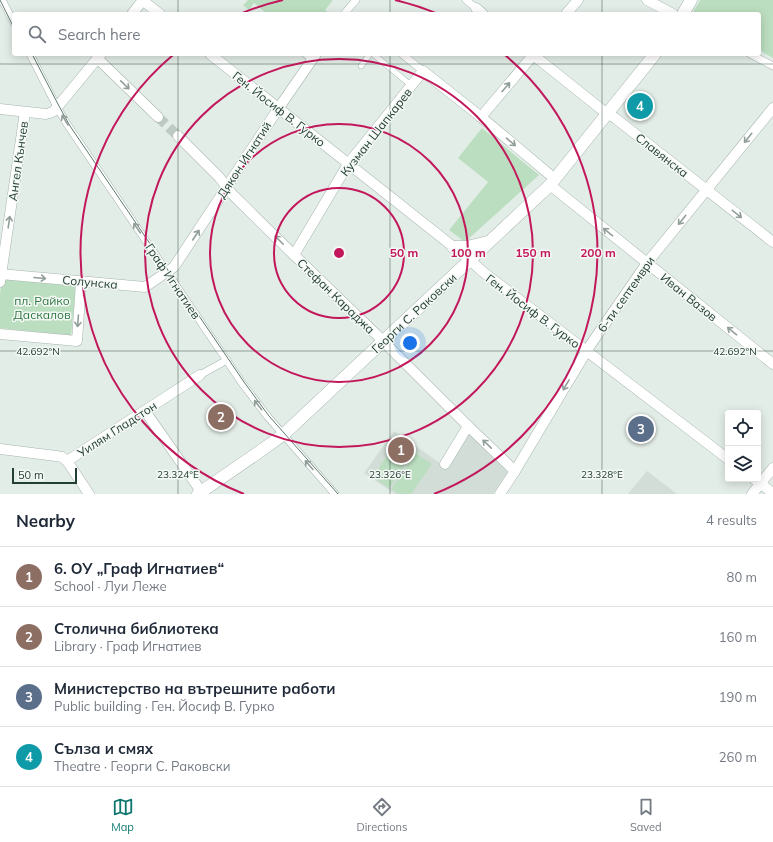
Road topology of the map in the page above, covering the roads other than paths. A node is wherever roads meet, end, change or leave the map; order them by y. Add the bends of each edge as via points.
1 (2, 0) edge
2 (143, 0) edge
3 (356, 0) edge
4 (466, 0) edge
5 (578, 0) edge
6 (647, 0) edge
7 (690, 0) edge
8 (479, 11) edge
9 (134, 12) edge
10 (158, 12) edge
11 (349, 12) edge
12 (568, 12) edge
13 (669, 12) edge
14 (684, 12) edge
15 (12, 19) edge
16 (31, 56) edge
17 (99, 56) edge
18 (212, 56) edge
19 (311, 56) edge
20 (369, 56) edge
21 (374, 56) edge
22 (404, 56) edge
23 (531, 56) edge
24 (535, 56) edge
25 (653, 56) edge
26 (754, 56) edge
27 (361, 66) dead end
28 (773, 66) edge
29 (423, 71) junction
30 (412, 86) junction
31 (57, 107) junction
32 (0, 108) edge
33 (773, 108) edge
34 (278, 109) junction
35 (25, 112) junction
36 (608, 113) junction
37 (158, 117) tunnel mouth
38 (480, 117) junction
39 (178, 136) tunnel mouth
40 (348, 164) junction
41 (552, 182) junction
42 (227, 187) junction
43 (706, 190) junction
44 (489, 242) junction
45 (773, 242) edge
46 (453, 247) junction
47 (294, 255) junction
48 (470, 260) junction
49 (647, 263) junction
50 (171, 270) junction
51 (0, 277) edge
52 (81, 282) junction
53 (0, 334) edge
54 (383, 341) junction
55 (586, 351) junction
56 (226, 360) junction
57 (773, 364) edge
58 (200, 375) joint
59 (145, 411) junction
60 (468, 426) junction
61 (283, 435) junction
62 (0, 449) edge
63 (725, 457) edge
64 (67, 461) junction
65 (445, 464) dead end
66 (773, 468) edge
67 (515, 471) junction
68 (761, 478) edge
69 (757, 482) edge
70 (758, 482) edge
71 (201, 493) edge
72 (89, 494) edge
73 (335, 494) edge
74 (500, 494) edge
75 (752, 494) edge
76 (773, 494) edge

1 - 15 street
2 - 9 street
2 - 10 street
3 - 11 street
4 - 8 street
5 - 12 street
6 - 13 street
7 - 14 street
16 - 31 street, Граф Игнатиев
17 - 31 street
17 -> 37 street
18 - 34 street, Ген. Йосиф В. Гурко
19 - 34 street, Дякон Игнатий
20 - 27 lane
21 - 30 lane
22 - 29 street, Иван Вазов
38 -> 23 street
24 - 36 street, Славянска
25 - 36 street, Георги С. Раковски
26 - 28 street
29 - 30 street, Кузман Шапкарев
29 - 38 street, Иван Вазов
30 - 40 street, Кузман Шапкарев
31 - 35 street via 46,114
50 -> 31 street, Граф Игнатиев
32 - 35 street
33 -> 43 street, 6-ти септември
34 - 40 street, Ген. Йосиф В. Гурко
34 - 42 street, Дякон Игнатий
51 -> 35 street, Ангел Кънчев
36 - 41 street, Георги С. Раковски
36 - 43 street, Славянска
38 -> 41 street, Иван Вазов
39 - 42 street, Стефан Караджа
40 - 46 street, Ген. Йосиф В. Гурко
40 - 47 street, Кузман Шапкарев
41 - 44 street, Георги С. Раковски
49 -> 41 street, Иван Вазов
47 -> 42 street, Стефан Караджа
50 -> 42 street, Дякон Игнатий
43 -> 45 street, Славянска
43 -> 49 street, 6-ти септември
44 - 46 street
44 - 48 street, Георги С. Раковски
46 - 48 street, Ген. Йосиф В. Гурко
47 - 54 street, Стефан Караджа
48 - 54 street, Георги С. Раковски
48 - 55 street, Ген. Йосиф В. Гурко
49 - 55 street, 6-ти септември
57 -> 49 street, Иван Вазов
50 - 52 street, Солунска via 144,287
50 - 56 street, Граф Игнатиев
51 -> 52 street, Солунска
52 -> 53 street via 77,341
54 - 60 street, Стефан Караджа
54 - 61 street, Георги С. Раковски
55 - 63 street, Ген. Йосиф В. Гурко
55 -> 67 street, 6-ти септември
56 - 58 street, Уилям Гладстон
61 -> 56 street, Граф Игнатиев
58 - 59 street, Уилям Гладстон
59 - 64 street, Уилям Гладстон
59 - 71 street
60 - 65 street
67 -> 60 street, Стефан Караджа
61 - 71 street, Георги С. Раковски
73 -> 61 street, Граф Игнатиев
62 - 64 street, Уилям Гладстон via 62,457
64 - 72 street
66 - 68 street
67 - 74 street, 6-ти септември
69 - 75 street
70 - 76 street

